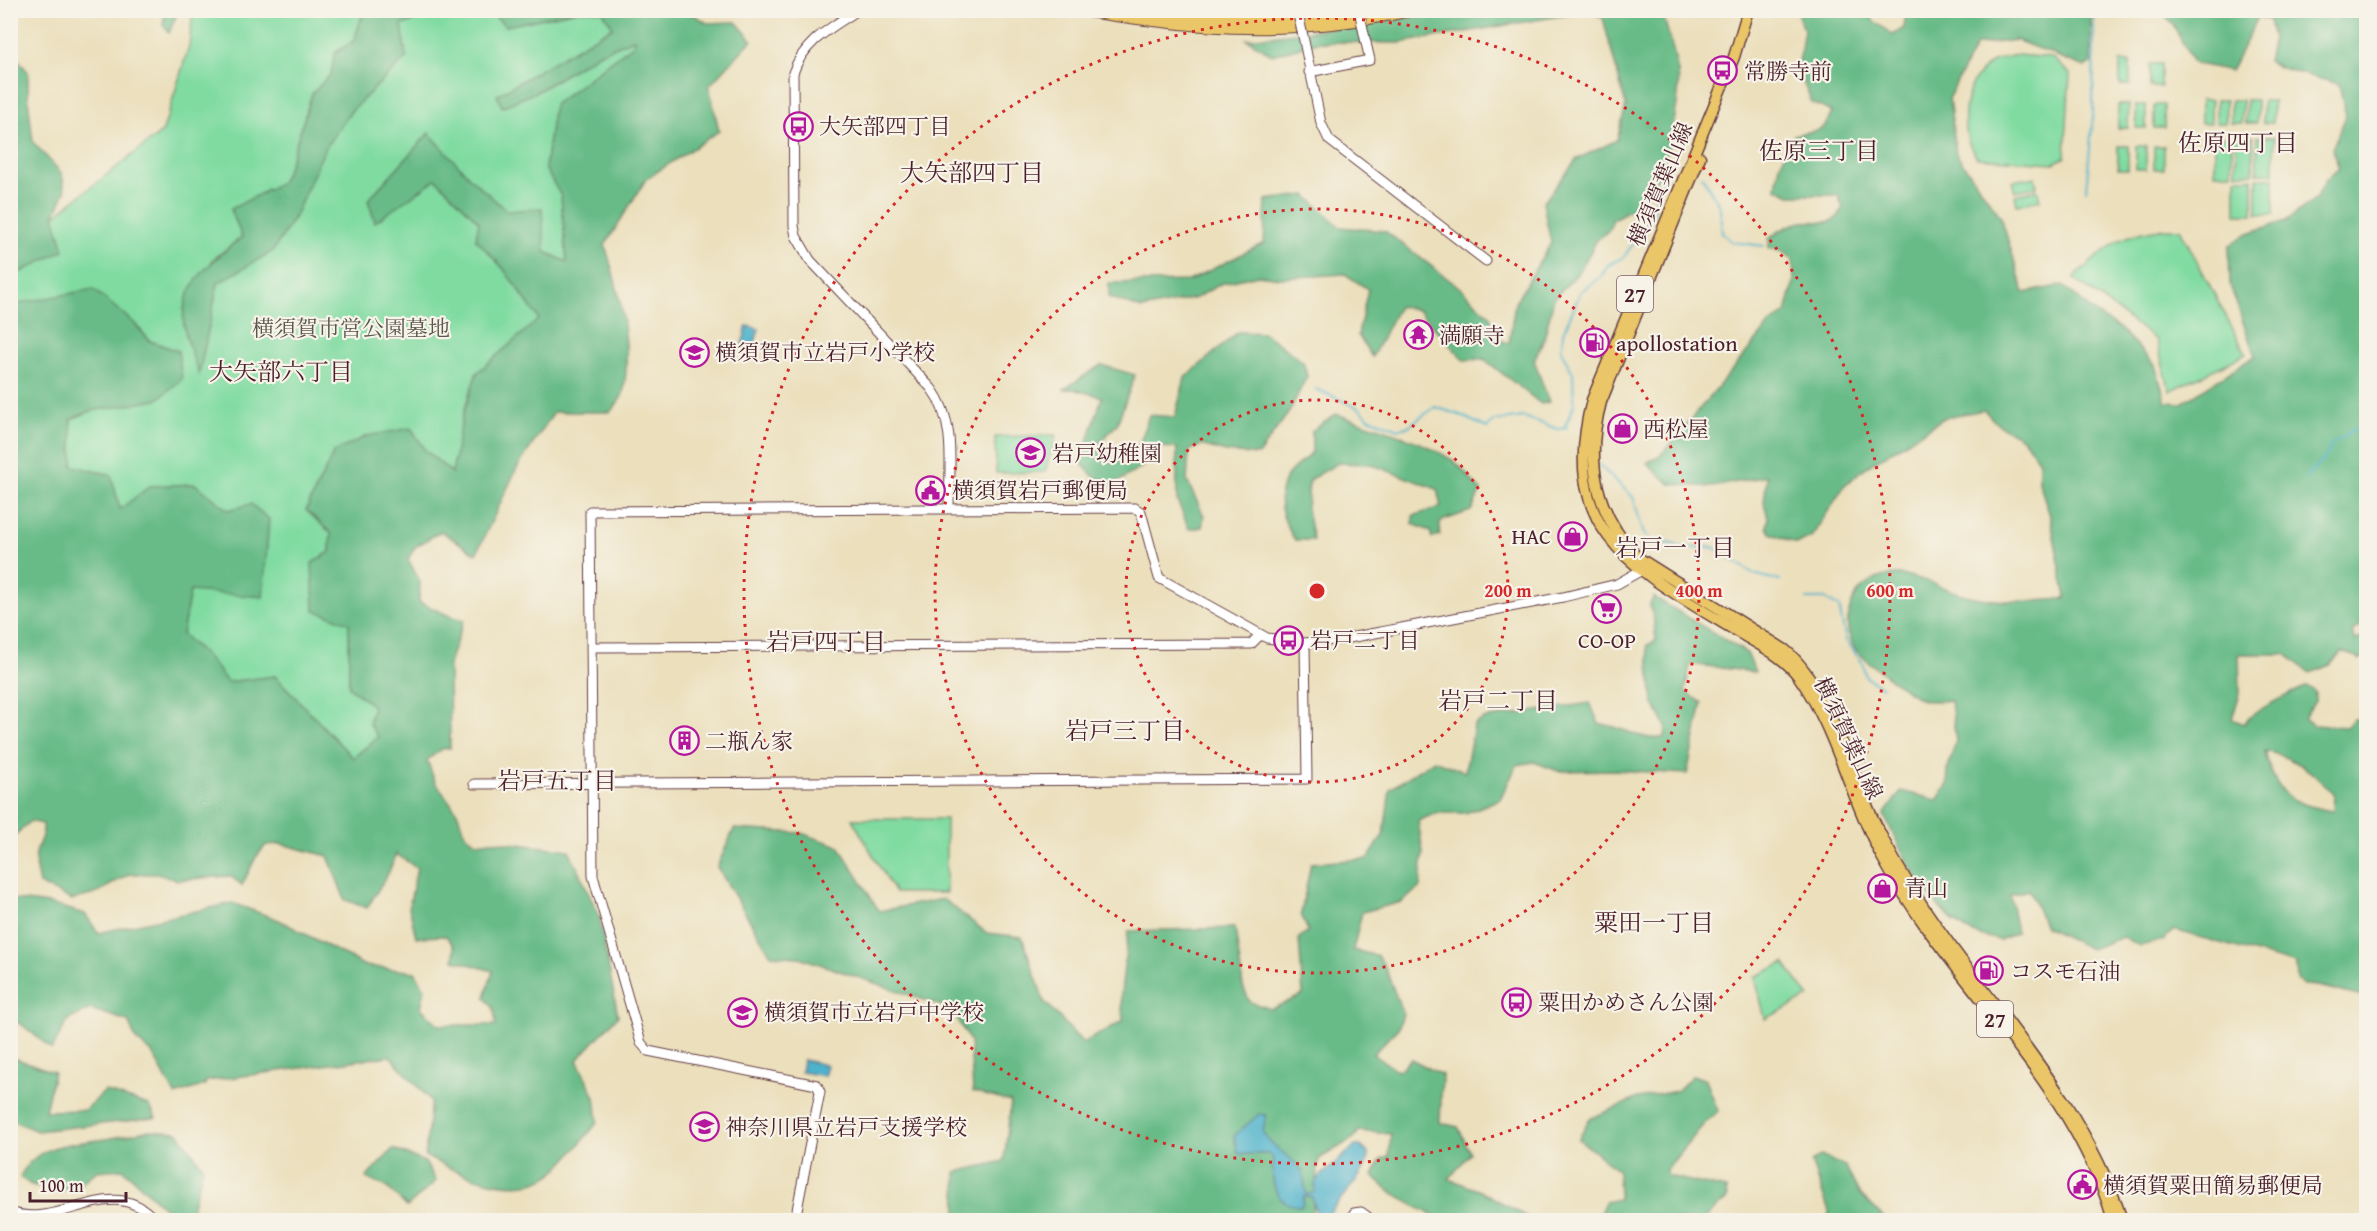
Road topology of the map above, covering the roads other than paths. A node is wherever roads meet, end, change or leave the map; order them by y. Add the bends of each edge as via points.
1 (858, 10) edge
2 (1089, 10) edge
3 (1131, 10) edge
4 (1297, 10) edge
5 (1317, 10) edge
6 (1359, 10) edge
7 (1406, 10) edge
8 (1748, 10) edge
9 (1755, 10) edge
10 (1309, 72) junction
11 (1486, 261) dead end
12 (949, 509) junction
13 (1645, 568) junction
14 (1260, 635) junction
15 (1305, 643) junction
16 (591, 647) junction
17 (591, 783) junction
18 (474, 784) dead end
19 (10, 1212) edge
20 (155, 1221) edge
21 (795, 1221) edge
22 (1350, 1221) edge
23 (1366, 1221) edge
24 (2113, 1221) edge
25 (2122, 1221) edge

1 - 12 street via 812,41 793,73 796,236 810,260 944,406 949,442
2 - 7 highway via 1176,24 1252,28 1328,24
3 - 5 highway via 1236,15
4 - 10 street, bridge
6 - 10 street, bridge via 1370,60
8 - 13 main road, 横須賀葉山線 / 27 via 1740,42 1617,336 1587,419 1583,447 1585,482 1596,516 1615,548
9 - 13 main road, 横須賀葉山線 / 27 via 1743,52 1597,417 1593,464 1601,503 1619,537
10 - 11 street via 1329,140
12 - 14 street via 1138,510 1159,578
12 - 16 street via 590,512
13 - 15 street via 1617,584 1563,597
13 - 24 main road, 横須賀葉山線 / 27 via 1781,658 1800,677 1882,857 1928,930 2075,1130
13 - 25 main road, 横須賀葉山線 / 27 via 1785,650 1802,666 1824,705 1893,860 2064,1098 2098,1159
14 - 15 street via 1274,641
14 - 16 street via 1251,644
15 - 17 street via 1307,779
16 - 17 street
17 - 18 street
17 - 21 street via 593,876 641,1043 648,1051 817,1085 820,1092
19 - 20 street via 30,1219 50,1219 103,1201 141,1208
22 - 23 street via 1354,1213 1361,1212 1368,1217

